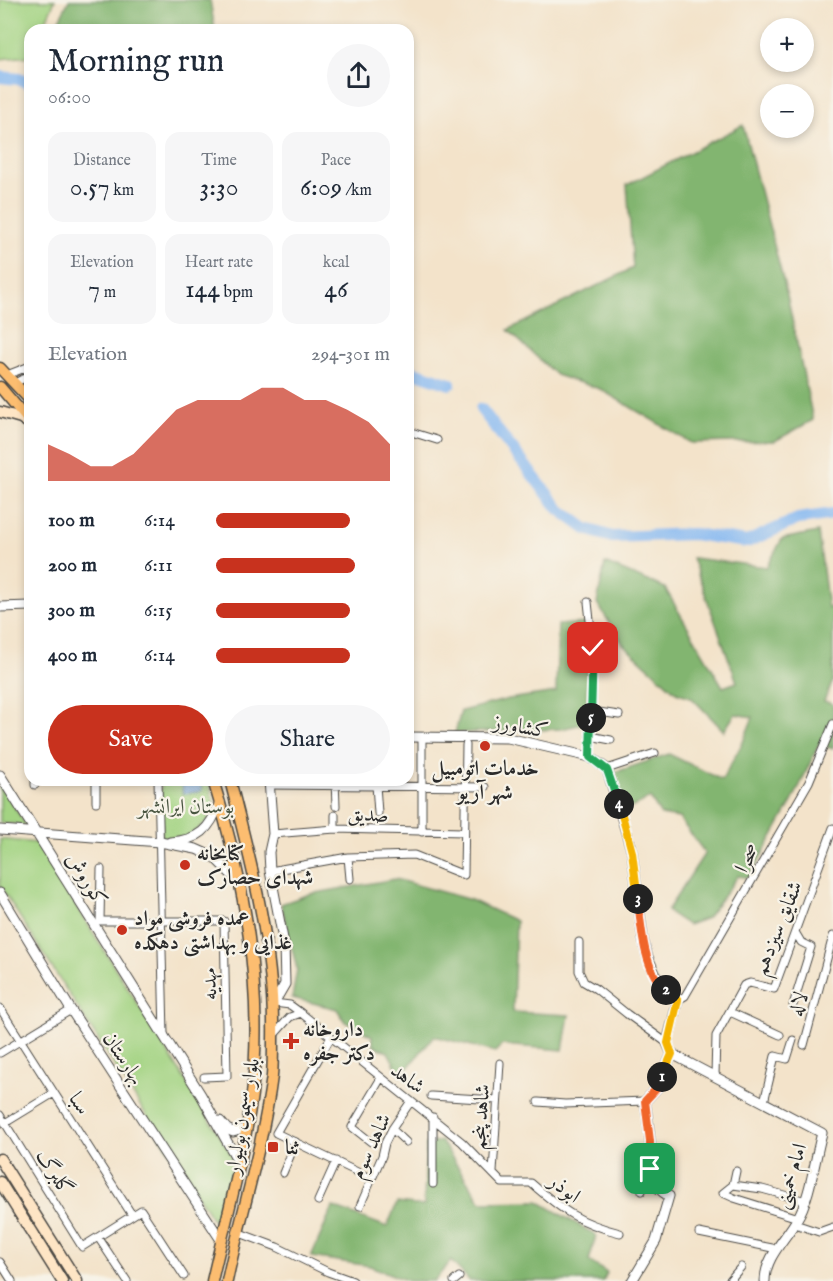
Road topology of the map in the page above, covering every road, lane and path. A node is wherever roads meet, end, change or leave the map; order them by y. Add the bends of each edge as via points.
1 (24, 370) edge
2 (24, 377) edge
3 (4, 382) edge
4 (24, 396) edge
5 (0, 412) edge
6 (24, 414) edge
7 (24, 420) edge
8 (414, 433) edge
9 (437, 440) dead end
10 (588, 602) dead end
11 (24, 606) edge
12 (0, 607) edge
13 (592, 711) junction
14 (619, 716) dead end
15 (833, 724) edge
16 (590, 736) junction
17 (414, 737) edge
18 (422, 737) junction
19 (611, 740) dead end
20 (466, 745) dead end
21 (655, 753) dead end
22 (590, 757) junction
23 (607, 770) junction
24 (0, 775) edge
25 (96, 786) edge
26 (158, 786) edge
27 (215, 786) edge
28 (231, 786) edge
29 (269, 786) edge
30 (335, 786) edge
31 (376, 786) joint
32 (423, 786) junction
33 (465, 787) junction
34 (485, 787) dead end
35 (96, 802) dead end
36 (220, 802) junction
37 (336, 806) dead end
38 (378, 813) dead end
39 (335, 815) dead end
40 (833, 828) edge
41 (335, 829) junction
42 (0, 830) edge
43 (422, 832) junction
44 (463, 832) junction
45 (37, 833) junction
46 (273, 834) junction
47 (160, 842) junction
48 (348, 857) junction
49 (101, 869) dead end
50 (270, 871) junction
51 (350, 879) dead end
52 (239, 882) junction
53 (0, 894) edge
54 (161, 921) junction
55 (795, 932) junction
56 (833, 936) edge
57 (579, 942) dead end
58 (678, 1000) junction
59 (273, 1003) junction
60 (793, 1005) dead end
61 (0, 1008) edge
62 (71, 1010) junction
63 (730, 1012) junction
64 (301, 1013) junction
65 (273, 1035) junction
66 (780, 1035) dead end
67 (331, 1037) junction
68 (164, 1038) junction
69 (793, 1040) dead end
70 (21, 1041) junction
71 (668, 1043) junction
72 (804, 1045) dead end
73 (0, 1053) edge
74 (672, 1054) junction
75 (500, 1063) dead end
76 (715, 1076) junction
77 (204, 1077) dead end
78 (381, 1078) junction
79 (54, 1093) junction
80 (201, 1095) junction
81 (431, 1096) dead end
82 (497, 1100) junction
83 (411, 1101) junction
84 (645, 1101) junction
85 (538, 1102) dead end
86 (764, 1102) junction
87 (0, 1115) edge
88 (433, 1118) junction
89 (5, 1123) junction
90 (247, 1128) junction
91 (392, 1129) junction
92 (296, 1142) junction
93 (371, 1142) dead end
94 (406, 1142) dead end
95 (0, 1159) edge
96 (336, 1161) junction
97 (239, 1163) junction
98 (736, 1171) dead end
99 (493, 1172) junction
100 (650, 1172) junction
101 (283, 1173) dead end
102 (372, 1179) junction
103 (0, 1182) edge
104 (434, 1184) dead end
105 (733, 1185) junction
106 (642, 1191) dead end
107 (318, 1201) dead end
108 (806, 1201) junction
109 (360, 1206) dead end
110 (132, 1215) junction
111 (796, 1221) junction
112 (833, 1227) edge
113 (237, 1232) junction
114 (620, 1233) dead end
115 (699, 1233) dead end
116 (98, 1237) junction
117 (221, 1240) junction
118 (777, 1249) junction
119 (0, 1262) edge
120 (741, 1267) dead end
121 (184, 1276) dead end
122 (336, 1278) edge
123 (12, 1281) edge
124 (62, 1281) edge
125 (77, 1281) edge
126 (127, 1281) edge
127 (212, 1281) edge
128 (227, 1281) edge
129 (353, 1281) edge
130 (632, 1281) edge
131 (729, 1281) edge
132 (765, 1281) edge

1 - 3 street
2 - 3 street
3 - 4 main road
3 - 6 main road
5 - 7 main road
8 - 9 street
10 - 13 street via 593,648
11 - 12 street
13 - 14 street
13 - 16 street
15 - 58 street, صحرا via 809,782 686,996
16 - 19 street
16 - 22 street
17 - 18 street, کشاورز
18 - 22 street, کشاورز via 508,738
18 - 32 street
20 - 33 street
21 - 23 street
22 - 23 street, کشاورز
23 - 58 street via 632,852 646,955 660,985
24 - 45 street, کوروش
25 - 35 street
26 - 47 street
27 - 36 main road, بلوار سیمون بولیوار
28 - 59 main road, بلوار سیمون بولیوار via 263,926
29 - 46 street
30 - 37 street
31 - 32 street
31 - 38 street
32 - 33 street
32 - 43 street
33 - 34 street
33 - 44 street
36 - 47 street via 201,834 188,840
36 - 52 main road, بلوار سیمون بولیوار
39 - 41 street
40 - 55 street, شقایق سیزدهم
41 - 43 street, صدیق
41 - 46 street, صدیق
42 - 45 street
43 - 44 street, صدیق
44 - 48 street via 464,875 414,855
45 - 47 street
45 - 68 street, کوروش
46 - 50 street
47 - 52 street via 207,853
47 - 54 street
48 - 50 street
48 - 51 street
49 - 54 street, مهدیه via 100,921
50 - 59 street via 284,944 285,984
52 - 90 main road, بلوار سیمون بولیوار via 255,998
53 - 62 street, بهارستان
54 - 68 street
54 - 77 street, مهدیه via 224,921 227,1076
55 - 60 street via 801,942 811,947
55 - 63 street, شقایق سیزدهم via 774,989 746,983
56 - 72 street, لاله
57 - 71 street via 579,971 584,982
58 - 71 street
59 - 64 street, شاهد via 290,1005
59 - 65 main road, بلوار سیمون بولیوار
61 - 70 street, سبا
62 - 70 street
62 - 117 street, بهارستان
63 - 66 street
63 - 76 street, شقایق سیزدهم via 716,1036
64 - 65 street via 290,1017
64 - 67 street, شاهد
65 - 113 main road, بلوار سیمون بولیوار via 272,1075 260,1141
67 - 78 street, شاهد
67 - 92 street via 276,1133
68 - 80 street, کوروش
69 - 86 street via 787,1059 775,1056
70 - 73 street
70 - 79 street, سبا
71 - 74 street
74 - 76 street, امام خمینی
74 - 84 street via 657,1088
75 - 82 street, شاهد پنجم
76 - 86 street, امام خمینی
78 - 83 street, شاهد
78 - 93 street via 352,1127
79 - 89 street
79 - 110 street, سبا
80 - 90 street via 227,1129 233,1132
80 - 97 street
81 - 82 street
82 - 99 street, شاهد پنجم
83 - 88 street, شاهد
83 - 91 street, شاهد سوم
84 - 85 street
84 - 100 street
86 - 108 street, امام خمینی via 822,1133
87 - 89 street, گلبرگ
88 - 99 street, شاهد
88 - 104 street
89 - 116 street, گلبرگ via 82,1247
90 - 97 main road, بلوار سیمون بولیوار
91 - 94 street
91 - 102 street, شاهد سوم
92 - 96 street
92 - 101 street
95 - 125 main road
96 - 102 street
96 - 107 street
97 - 117 main road, بلوار سیمون بولیوار
98 - 105 street
99 - 114 street, ابوذر via 502,1182 531,1183 583,1222
100 - 106 street
100 - 130 street via 657,1187 669,1196 657,1241
102 - 109 street, شاهد سوم
103 - 124 main road
105 - 108 street
105 - 111 street via 723,1193
108 - 111 street, امام خمینی
110 - 116 street
110 - 121 street via 141,1210
111 - 112 street via 819,1232
111 - 118 street, امام خمینی
113 - 122 street via 278,1247
113 - 128 main road, بلوار سیمون بولیوار
115 - 118 street
116 - 126 street
117 - 127 main road, بلوار سیمون بولیوار
118 - 132 street, امام خمینی via 767,1267
119 - 123 street
120 - 131 street
122 - 129 street

